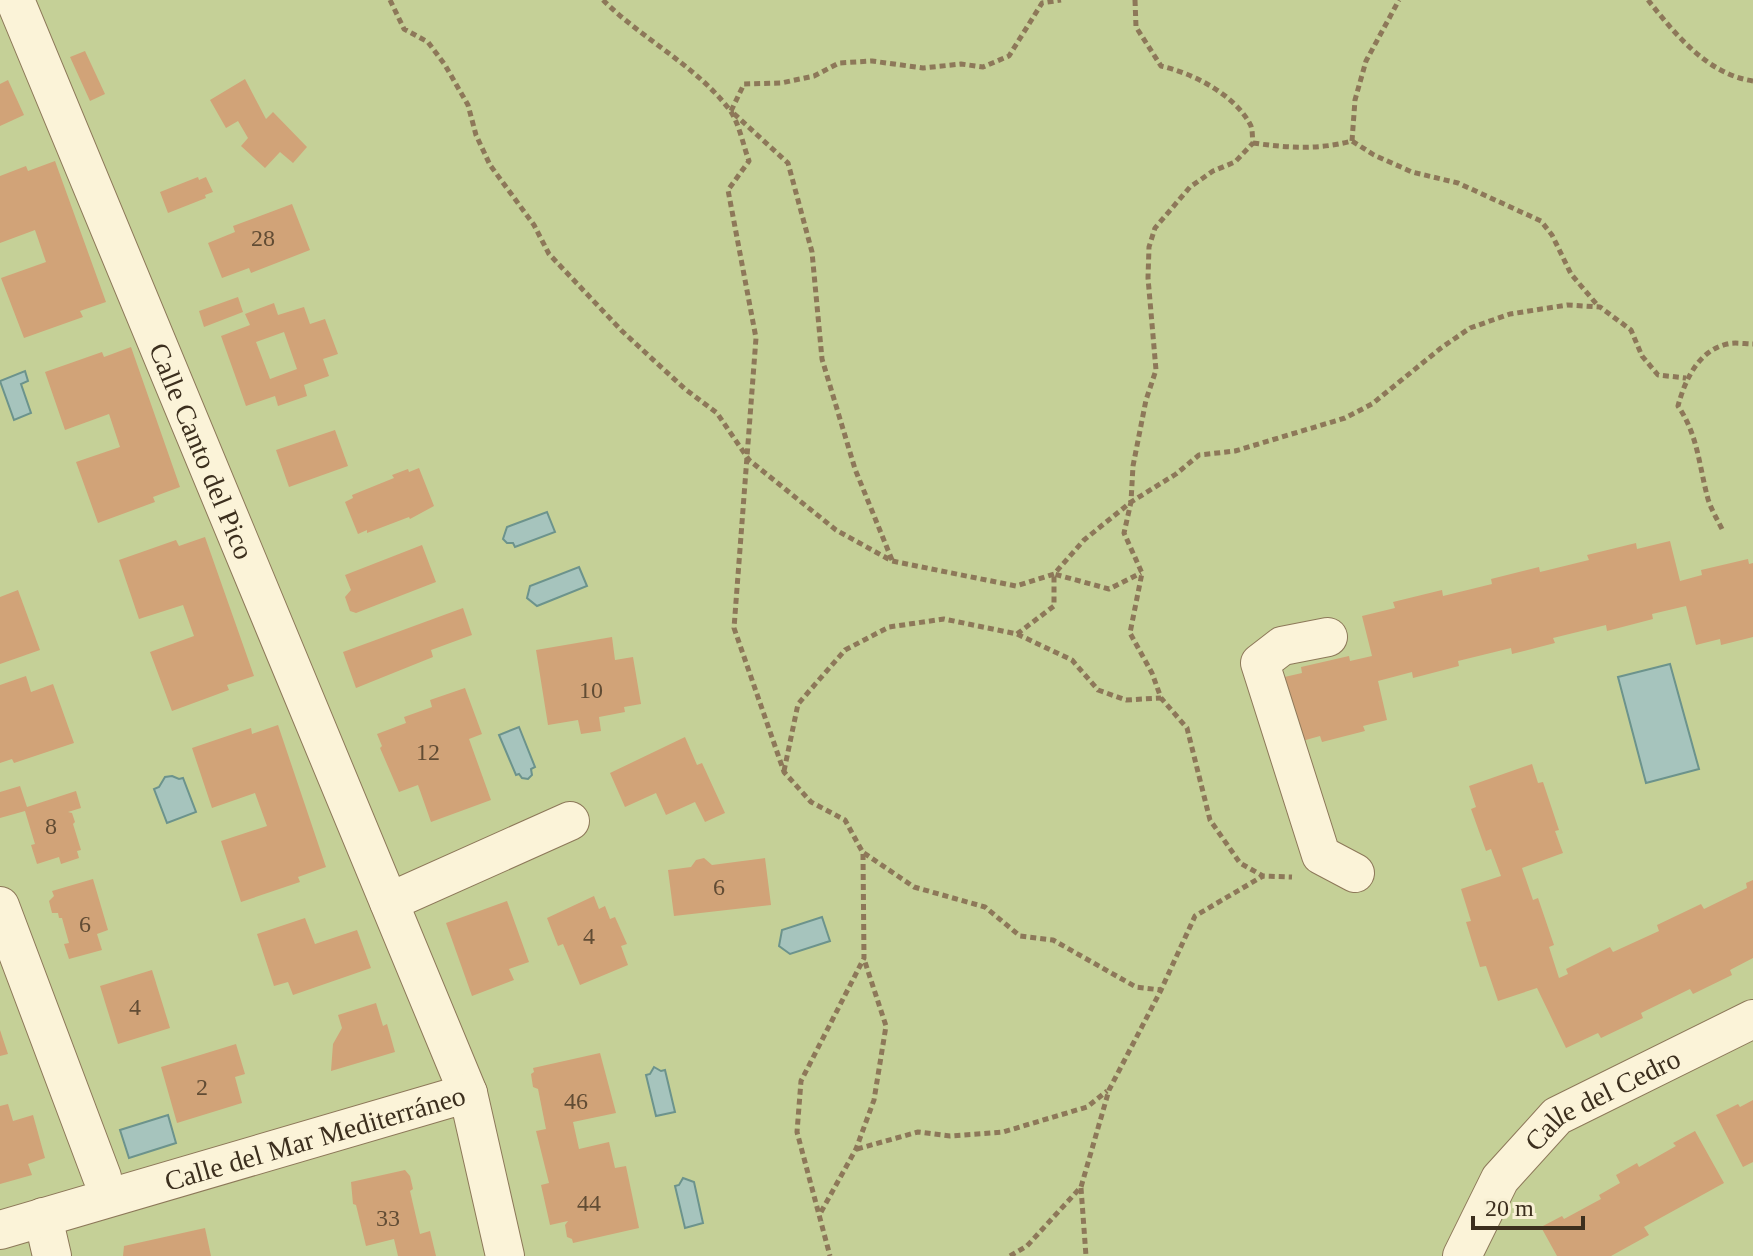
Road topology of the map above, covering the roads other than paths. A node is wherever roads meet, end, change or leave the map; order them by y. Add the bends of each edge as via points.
1 (15, 0) edge
2 (1328, 637) dead end
3 (570, 821) dead end
4 (1355, 873) dead end
5 (389, 902) junction
6 (0, 906) edge
7 (1753, 1019) edge
8 (468, 1093) junction
9 (102, 1177) dead end
10 (43, 1217) junction
11 (0, 1230) edge
12 (52, 1256) edge
13 (505, 1256) edge
14 (1462, 1256) edge

1 - 5 street, Calle Canto del Pico
2 - 4 street via 1282,646 1260,663 1321,855
3 - 5 street
5 - 8 street, Calle Canto del Pico
6 - 9 street
7 - 14 street, Calle del Cedro via 1557,1116 1500,1179
8 - 10 street, Calle del Mar Mediterráneo
8 - 13 street, Calle del Mar Mediterráneo
10 - 11 street, Calle del Mar Mediterráneo
10 - 12 street

